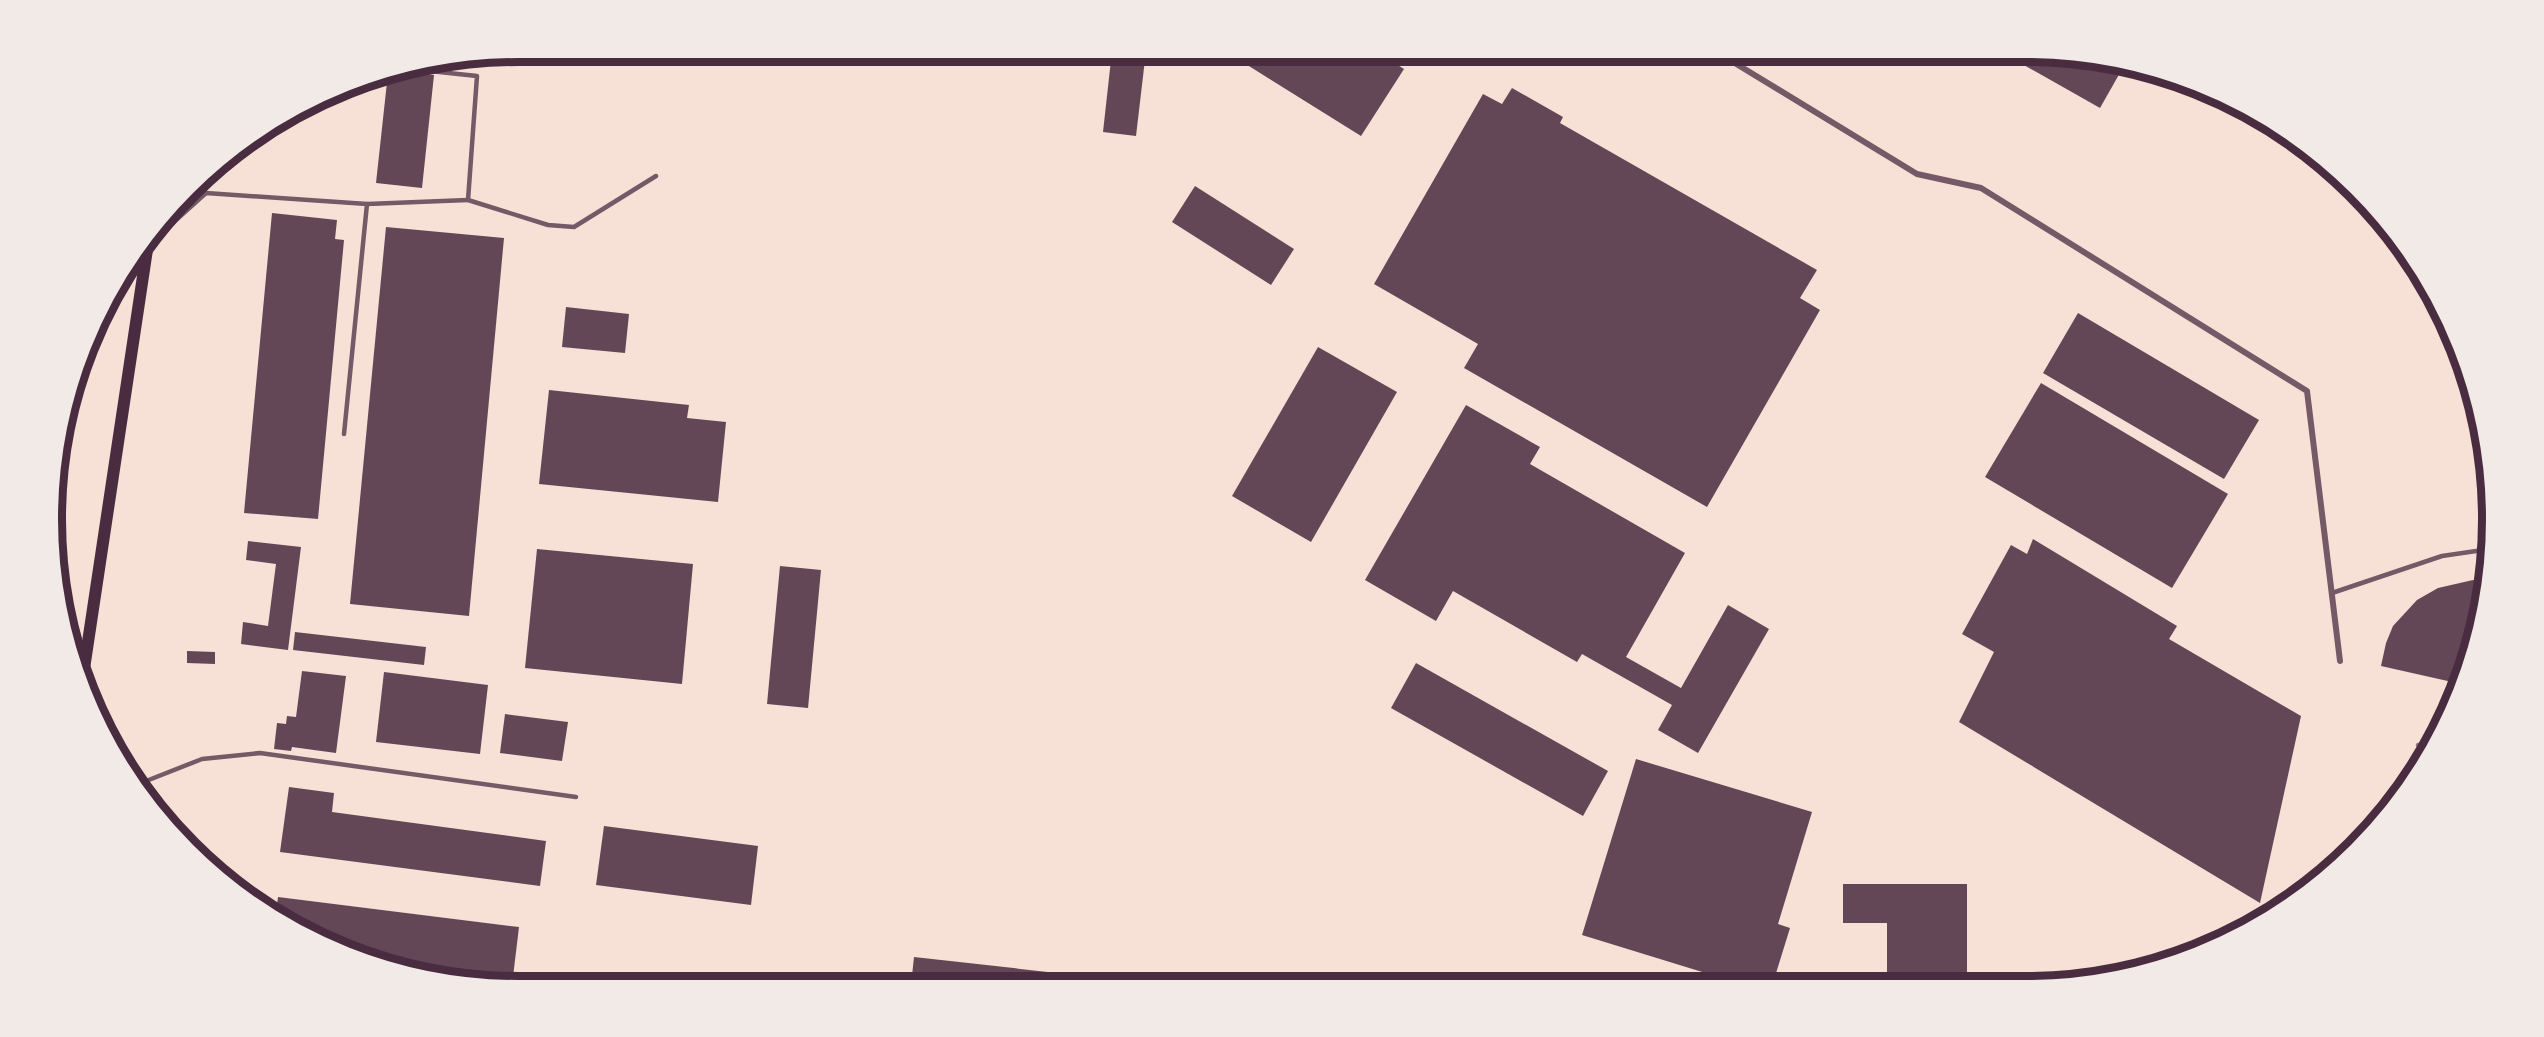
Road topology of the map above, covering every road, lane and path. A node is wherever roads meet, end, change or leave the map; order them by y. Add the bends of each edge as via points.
1 (1733, 62) edge
2 (426, 71) edge
3 (656, 176) dead end
4 (202, 189) edge
5 (206, 193) junction
6 (468, 200) junction
7 (367, 204) junction
8 (161, 234) edge
9 (146, 255) edge
10 (344, 434) dead end
11 (2482, 550) edge
12 (2332, 593) junction
13 (2340, 661) dead end
14 (85, 662) edge
15 (145, 781) edge
16 (576, 797) dead end

1 - 12 street via 1917,174 1982,188 2307,391
2 - 6 lane via 477,76
3 - 6 lane via 574,226 548,225
4 - 5 lane
5 - 7 lane
5 - 8 lane
6 - 7 lane
7 - 10 lane
9 - 14 main road
11 - 12 lane via 2442,556
12 - 13 street
15 - 16 lane via 202,759 260,753

